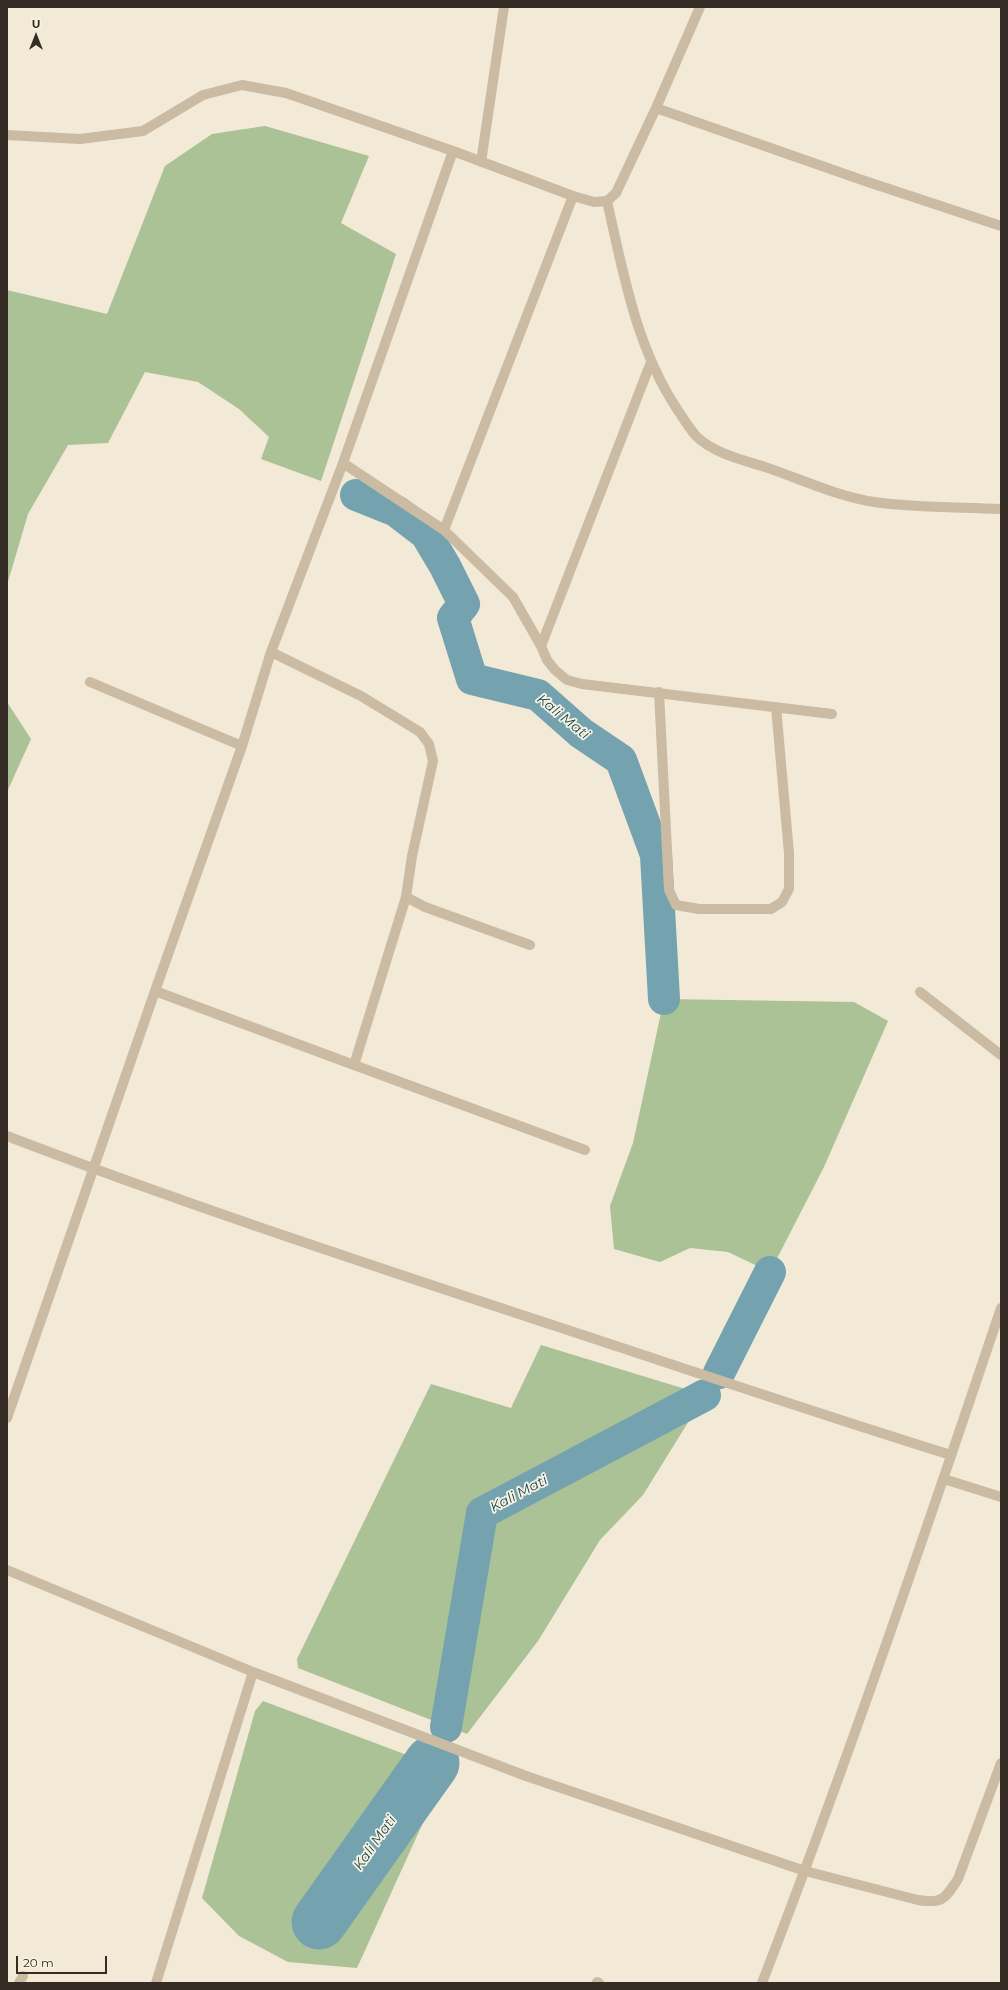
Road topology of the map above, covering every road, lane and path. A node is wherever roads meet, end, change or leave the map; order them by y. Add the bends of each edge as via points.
1 (504, 7) edge
2 (700, 7) edge
3 (656, 108) junction
4 (7, 135) edge
5 (454, 151) junction
6 (481, 162) junction
7 (573, 196) junction
8 (607, 201) junction
9 (1001, 226) edge
10 (651, 362) junction
11 (343, 464) junction
12 (1001, 509) edge
13 (444, 530) junction
14 (541, 646) junction
15 (271, 652) junction
16 (90, 682) dead end
17 (659, 692) junction
18 (776, 707) junction
19 (832, 714) dead end
20 (242, 746) junction
21 (406, 898) junction
22 (530, 945) dead end
23 (155, 991) junction
24 (920, 992) dead end
25 (1001, 1054) edge
26 (354, 1065) junction
27 (7, 1136) edge
28 (585, 1150) dead end
29 (93, 1169) junction
30 (1001, 1308) edge
31 (7, 1418) edge
32 (951, 1455) junction
33 (944, 1478) junction
34 (1001, 1497) edge
35 (7, 1570) edge
36 (253, 1672) junction
37 (1001, 1764) edge
38 (805, 1871) junction
39 (156, 1983) edge
40 (762, 1983) edge

1 - 6 street
2 - 3 street
3 - 8 street via 616,193
3 - 9 street
4 - 5 street via 80,139 143,131 203,95 242,85 286,93
5 - 6 street
5 - 11 street
6 - 7 street
7 - 8 street via 594,202
7 - 13 street
8 - 10 street via 636,320
10 - 12 street via 666,392 697,436 712,446 740,458 824,490 873,502
10 - 14 street
11 - 13 street
11 - 15 street
13 - 14 street via 513,597
14 - 17 street via 547,660 567,680 582,684
15 - 20 street
15 - 21 street via 360,696 420,732 429,744 433,761 412,856
16 - 20 street
17 - 18 street
17 - 18 street via 669,890 676,905 699,909 771,909 782,902 789,889 789,853
18 - 19 street
20 - 23 street
21 - 22 street
21 - 26 street
23 - 26 street
23 - 29 street
24 - 25 street
26 - 28 street
27 - 29 street
29 - 31 street
29 - 32 street via 328,1251 758,1394
30 - 32 street
32 - 33 street
33 - 34 street
33 - 38 street
35 - 36 street
36 - 38 street via 526,1776
36 - 39 street
37 - 38 street via 958,1879 948,1895 934,1902 918,1900
38 - 40 street

